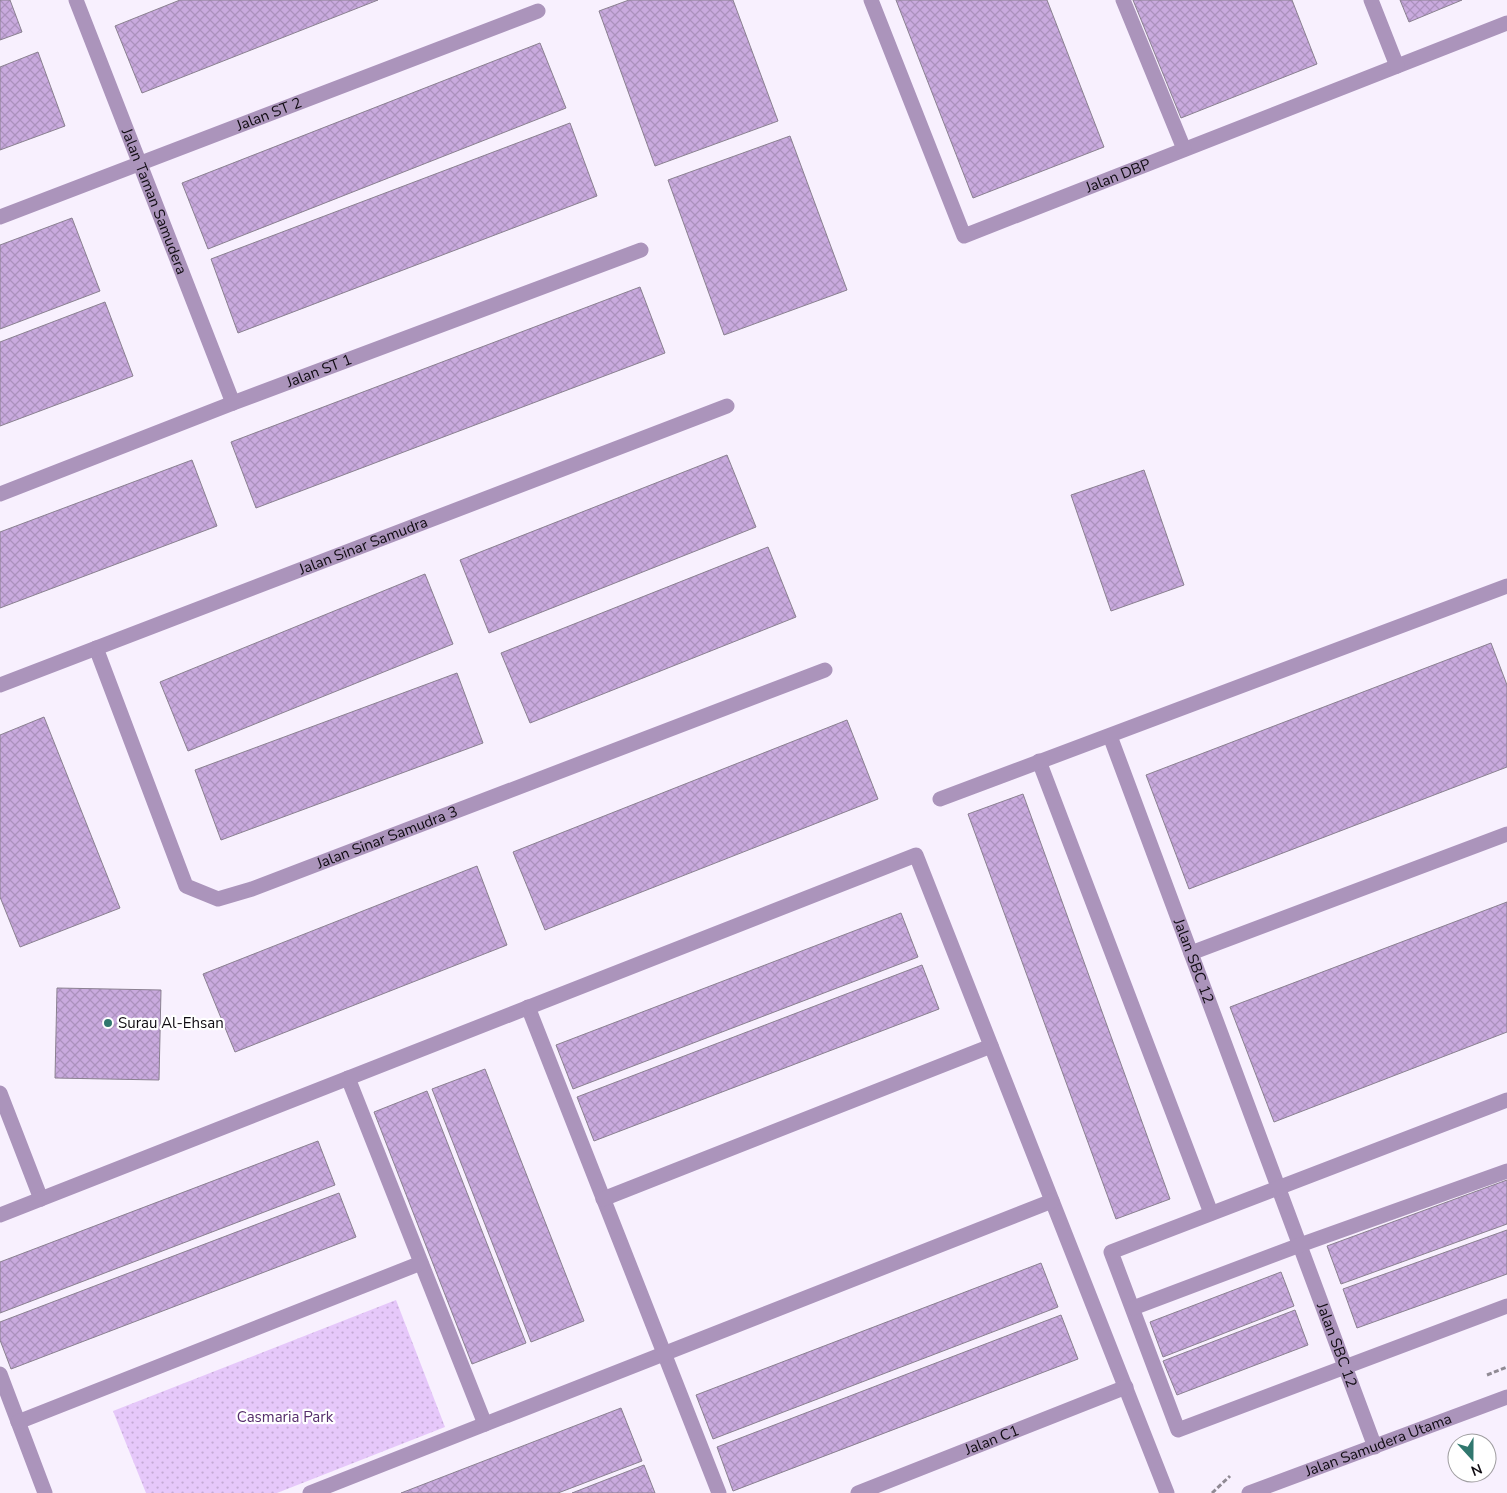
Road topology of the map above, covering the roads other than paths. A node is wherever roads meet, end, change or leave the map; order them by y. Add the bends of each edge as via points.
1 (76, 0) edge
2 (871, 0) edge
3 (1123, 0) edge
4 (1371, 0) edge
5 (538, 11) dead end
6 (1507, 23) edge
7 (1397, 66) junction
8 (1184, 149) junction
9 (140, 164) junction
10 (0, 217) edge
11 (641, 250) dead end
12 (234, 403) junction
13 (727, 406) dead end
14 (0, 494) edge
15 (1507, 586) edge
16 (96, 648) junction
17 (824, 670) dead end
18 (0, 685) edge
19 (1110, 736) junction
20 (1039, 761) junction
21 (940, 799) dead end
22 (1507, 834) edge
23 (1191, 953) junction
24 (528, 1007) junction
25 (991, 1046) junction
26 (348, 1078) junction
27 (0, 1092) edge
28 (1507, 1100) edge
29 (1507, 1171) edge
30 (1278, 1187) junction
31 (41, 1199) junction
32 (603, 1199) junction
33 (1052, 1200) junction
34 (1211, 1213) junction
35 (0, 1215) edge
36 (1300, 1245) junction
37 (421, 1263) junction
38 (1507, 1306) edge
39 (1133, 1308) junction
40 (664, 1354) junction
41 (1346, 1367) junction
42 (0, 1374) edge
43 (1126, 1387) junction
44 (1507, 1397) edge
45 (18, 1422) junction
46 (485, 1424) junction
47 (1375, 1447) junction
48 (45, 1493) edge
49 (310, 1493) edge
50 (719, 1493) edge
51 (858, 1493) edge
52 (1168, 1493) edge
53 (1249, 1493) edge

1 - 9 street, Jalan Taman Samudera
2 - 8 street, Jalan DBP via 964,236
3 - 8 street
4 - 7 street
5 - 9 street, Jalan ST 2
6 - 7 street, Jalan DBP
7 - 8 street, Jalan DBP
9 - 10 street, Jalan ST 2
9 - 12 street, Jalan Taman Samudera
11 - 12 street, Jalan ST 1
12 - 14 street, Jalan ST 1
13 - 16 street, Jalan Sinar Samudra
15 - 19 street
16 - 17 street, Jalan Sinar Samudra 3 via 186,886 218,899 252,889
16 - 18 street, Jalan Sinar Samudra
19 - 20 street
19 - 23 street, Jalan SBC 12
20 - 21 street
20 - 34 street
22 - 23 street
23 - 30 street, Jalan SBC 12
24 - 25 street via 916,855
24 - 26 street
24 - 32 street
25 - 32 street
25 - 33 street
26 - 31 street
26 - 37 street
27 - 31 street
28 - 30 street
29 - 36 street
30 - 34 street
30 - 36 street, Jalan SBC 12
31 - 35 street
32 - 40 street
33 - 40 street
33 - 43 street
34 - 39 street via 1111,1252
36 - 39 street
36 - 41 street, Jalan SBC 12
37 - 45 street
37 - 46 street
38 - 41 street
39 - 41 street via 1178,1430
40 - 46 street
40 - 50 street
41 - 47 street, Jalan SBC 12
42 - 45 street
43 - 51 street, Jalan C1
43 - 52 street
44 - 47 street, Jalan Samudera Utama
45 - 48 street
46 - 49 street
47 - 53 street, Jalan Samudera Utama

